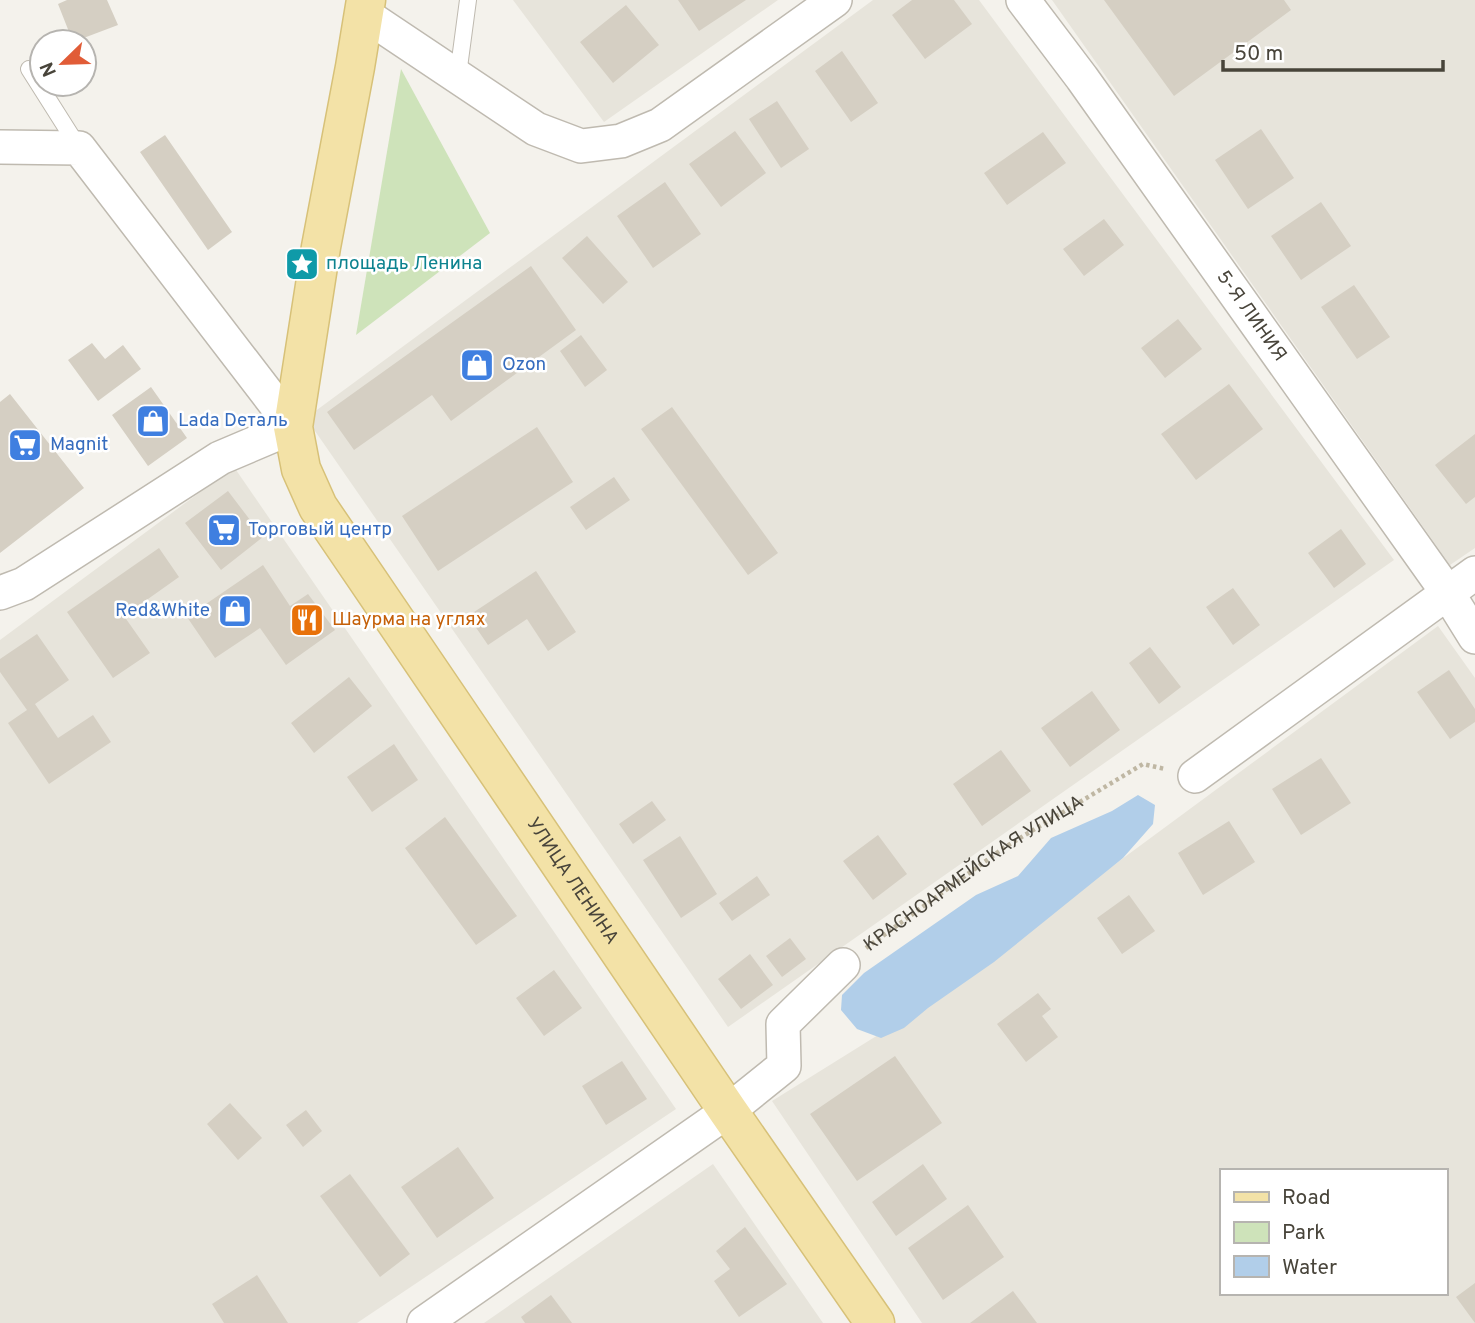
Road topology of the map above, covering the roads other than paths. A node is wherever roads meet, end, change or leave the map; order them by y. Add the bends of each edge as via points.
1 (468, 0) edge
2 (835, 0) edge
3 (1023, 0) edge
4 (365, 7) edge
5 (458, 75) junction
6 (47, 98) edge
7 (0, 147) edge
8 (79, 148) junction
9 (293, 427) junction
10 (1475, 573) edge
11 (1447, 592) junction
12 (0, 593) edge
13 (1475, 636) edge
14 (1195, 776) road end
15 (843, 965) road end
16 (728, 1111) junction
17 (424, 1323) edge
18 (875, 1323) edge

1 - 5 lane
2 - 5 street via 660,125 621,141 581,146 536,129
3 - 11 street, 5-Я ЛИНИЯ
4 - 5 street
4 - 9 main road, УЛИЦА ЛЕНИНА
6 - 8 lane
7 - 8 street
8 - 9 street
9 - 12 street via 220,458 24,584
9 - 16 main road, УЛИЦА ЛЕНИНА via 301,469 318,507
10 - 11 street
11 - 13 street, 5-Я ЛИНИЯ
11 - 14 street
15 - 16 street, КРАСНОАРМЕЙСКАЯ УЛИЦА via 783,1024 784,1066
16 - 17 street, КРАСНОАРМЕЙСКАЯ УЛИЦА
16 - 18 main road, УЛИЦА ЛЕНИНА

